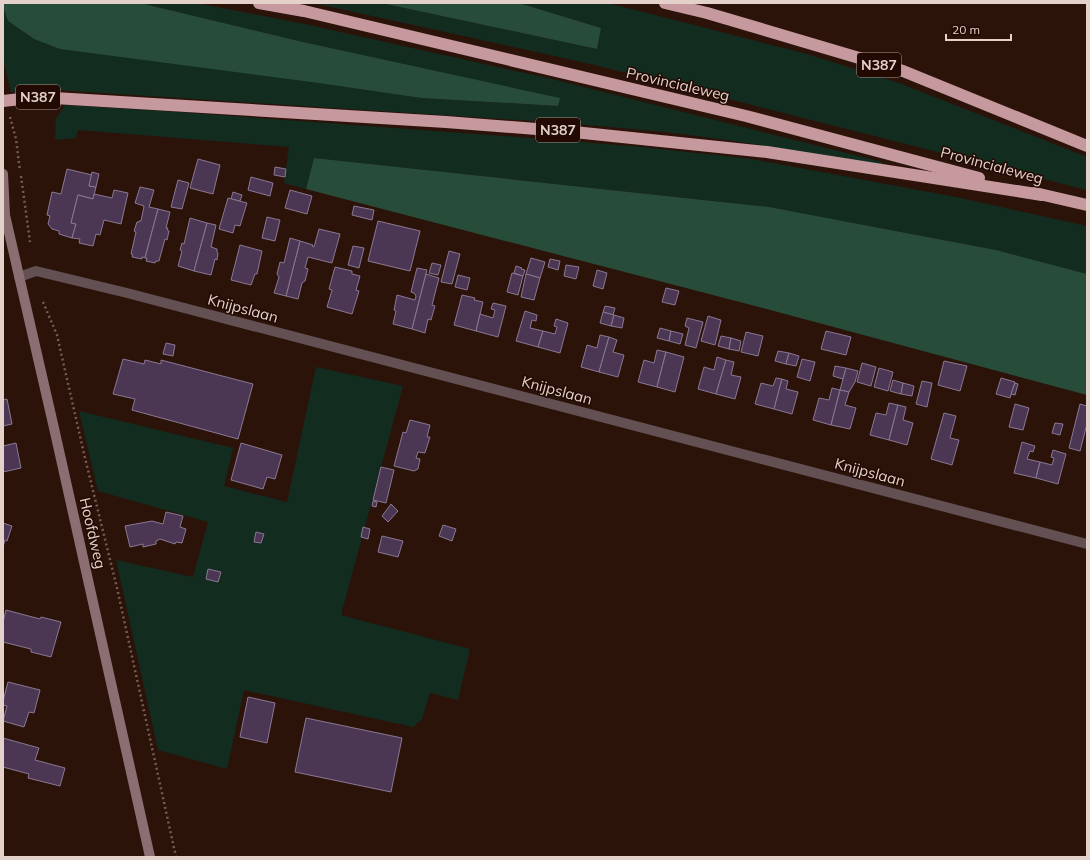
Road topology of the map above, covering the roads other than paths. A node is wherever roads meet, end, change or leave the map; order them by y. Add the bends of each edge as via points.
1 (259, 3) edge
2 (665, 3) edge
3 (5, 101) edge
4 (1087, 146) edge
5 (3, 174) edge
6 (1042, 195) junction
7 (1087, 205) edge
8 (4, 213) edge
9 (19, 277) junction
10 (1087, 544) edge
11 (150, 857) edge

1 - 6 highway, Provincialeweg / N387 via 746,116
2 - 4 highway, N387 via 903,71
3 - 6 highway, N387 via 38,97 574,132 767,152
5 - 8 main road, Hoofdweg
6 - 7 highway, Provincialeweg / N387
8 - 9 main road, Hoofdweg
9 - 10 street, Knijpslaan via 36,271 126,293
9 - 11 main road, Hoofdweg

